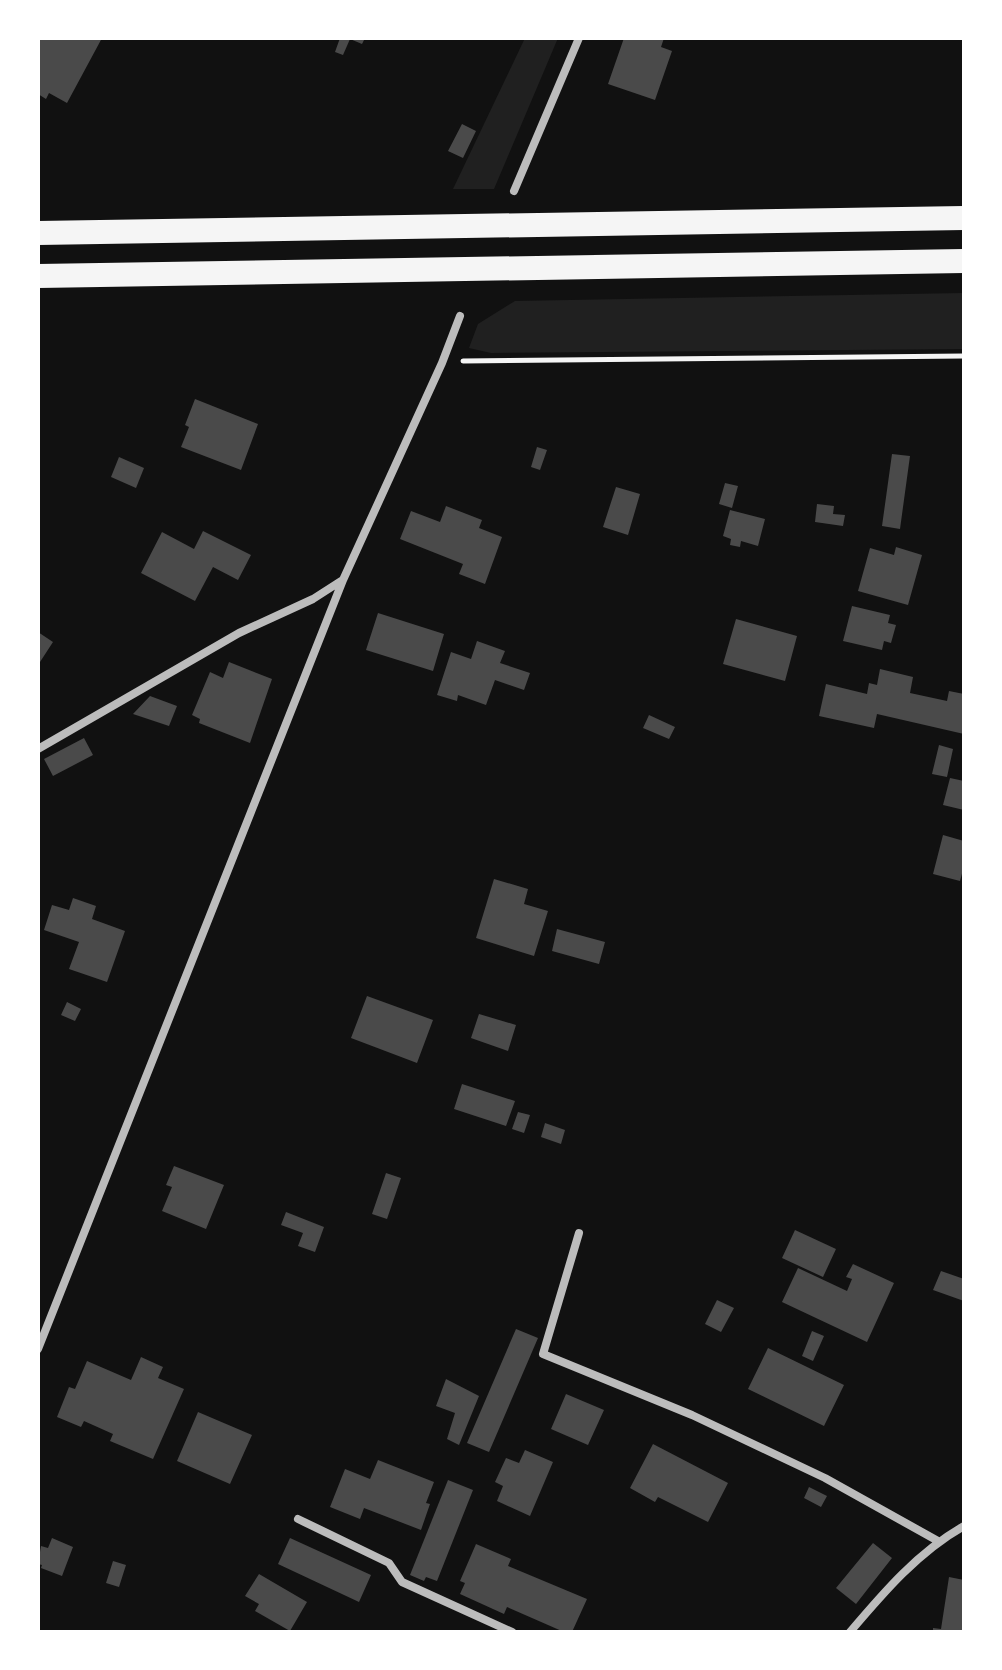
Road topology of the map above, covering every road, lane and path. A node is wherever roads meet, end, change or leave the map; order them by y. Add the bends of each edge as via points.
1 (579, 38) edge
2 (514, 191) dead end
3 (964, 218) edge
4 (38, 233) edge
5 (964, 261) edge
6 (38, 276) edge
7 (460, 316) dead end
8 (964, 356) edge
9 (442, 363) junction
10 (343, 580) junction
11 (38, 749) edge
12 (579, 1233) dead end
13 (38, 1349) edge
14 (298, 1519) dead end
15 (964, 1526) edge
16 (938, 1541) junction
17 (512, 1632) edge
18 (850, 1632) edge

1 - 2 street
3 - 4 highway
5 - 6 highway
7 - 9 street
8 - 9 path
9 - 10 street
10 - 11 street via 239,633
10 - 13 street
12 - 16 street via 543,1354 705,1421 825,1478
14 - 17 street via 389,1563 402,1582
15 - 16 street
16 - 18 street via 882,1593

